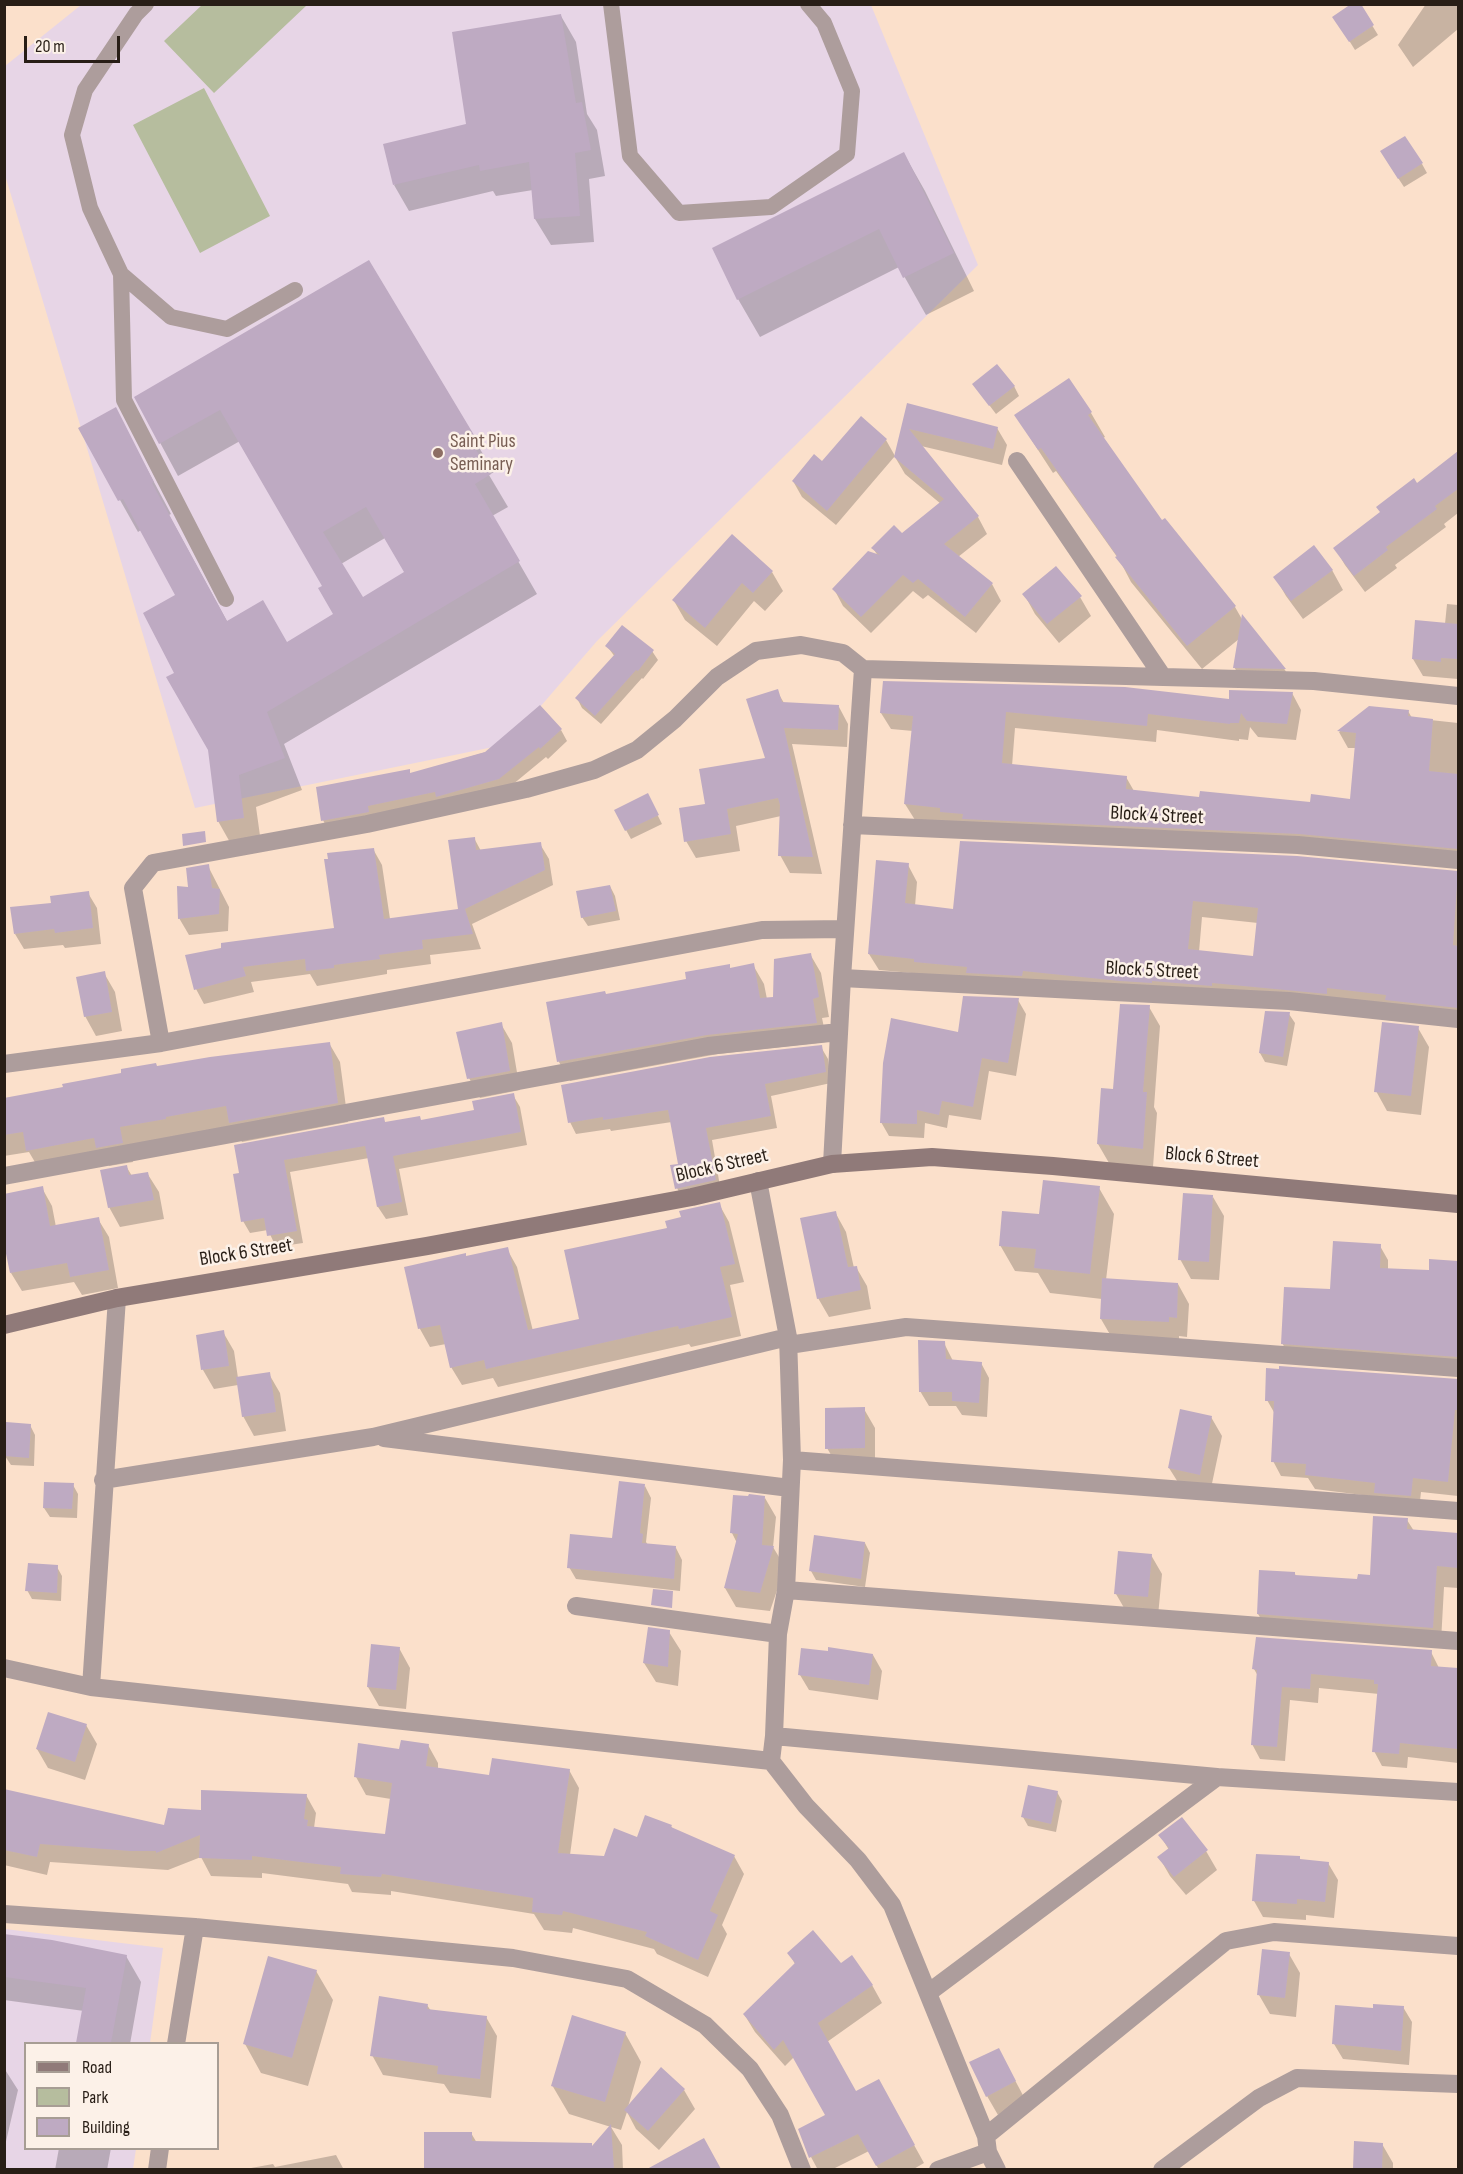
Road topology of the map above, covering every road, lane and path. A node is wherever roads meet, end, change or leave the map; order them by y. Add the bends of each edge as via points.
1 (146, 4) edge
2 (611, 4) edge
3 (808, 4) edge
4 (121, 274) junction
5 (295, 290) dead end
6 (1017, 461) dead end
7 (226, 599) dead end
8 (863, 669) junction
9 (1162, 677) junction
10 (1458, 696) edge
11 (852, 825) junction
12 (1458, 860) edge
13 (845, 929) junction
14 (842, 978) junction
15 (1458, 1019) edge
16 (839, 1032) junction
17 (161, 1043) junction
18 (4, 1064) edge
19 (832, 1164) junction
20 (4, 1176) edge
21 (758, 1181) junction
22 (1458, 1204) edge
23 (117, 1298) junction
24 (4, 1325) edge
25 (789, 1341) junction
26 (1458, 1368) edge
27 (373, 1437) junction
28 (792, 1460) junction
29 (103, 1480) junction
30 (790, 1488) junction
31 (1458, 1510) edge
32 (786, 1590) junction
33 (576, 1606) dead end
34 (778, 1634) junction
35 (1458, 1641) edge
36 (4, 1668) edge
37 (91, 1687) junction
38 (774, 1736) junction
39 (771, 1761) junction
40 (1217, 1777) junction
41 (1458, 1792) edge
42 (4, 1914) edge
43 (195, 1927) junction
44 (1458, 1946) edge
45 (928, 1992) junction
46 (176, 2042) edge
47 (1458, 2084) edge
48 (987, 2144) junction
49 (160, 2150) edge
50 (157, 2169) edge
51 (802, 2169) edge
52 (938, 2169) edge
53 (997, 2169) edge
54 (1162, 2169) edge

1 - 4 lane via 85,90 72,135 90,208
2 - 3 lane via 630,156 679,213 771,207 847,154 852,91 824,23
4 - 5 lane via 171,316 227,329
4 - 7 lane via 124,400
6 - 9 street
8 - 9 street
8 - 11 street
8 - 17 street via 843,653 801,645 756,651 717,677 637,750 594,770 367,824 153,863 133,888
9 - 10 street via 1314,681
11 - 12 street, Block 4 Street via 1298,845
11 - 13 street
13 - 14 street
13 - 17 street via 762,930
14 - 15 street, Block 5 Street via 1289,1001
14 - 16 street
16 - 19 street
16 - 20 street via 708,1046
17 - 18 street
19 - 21 street, Block 6 Street
19 - 22 street, Block 6 Street via 932,1157
21 - 23 street, Block 6 Street via 427,1246
21 - 25 street
23 - 24 street, Block 6 Street
23 - 29 street
25 - 26 street via 906,1328
25 - 27 street
25 - 28 street
27 - 29 street
27 - 30 street
28 - 30 street
28 - 31 street
29 - 37 street
30 - 32 street
32 - 34 street
32 - 35 street
33 - 34 street
34 - 38 street
36 - 37 street
37 - 39 street
38 - 39 street
38 - 40 street
39 - 45 street via 892,1905
40 - 41 street
40 - 45 street
42 - 43 street
43 - 46 street
43 - 51 street via 513,1958 627,1979 705,2025 750,2069 780,2115
44 - 48 street via 1274,1932 1227,1941
45 - 48 street
47 - 54 street via 1297,2078 1259,2098
48 - 52 street
48 - 53 street
49 - 50 street

